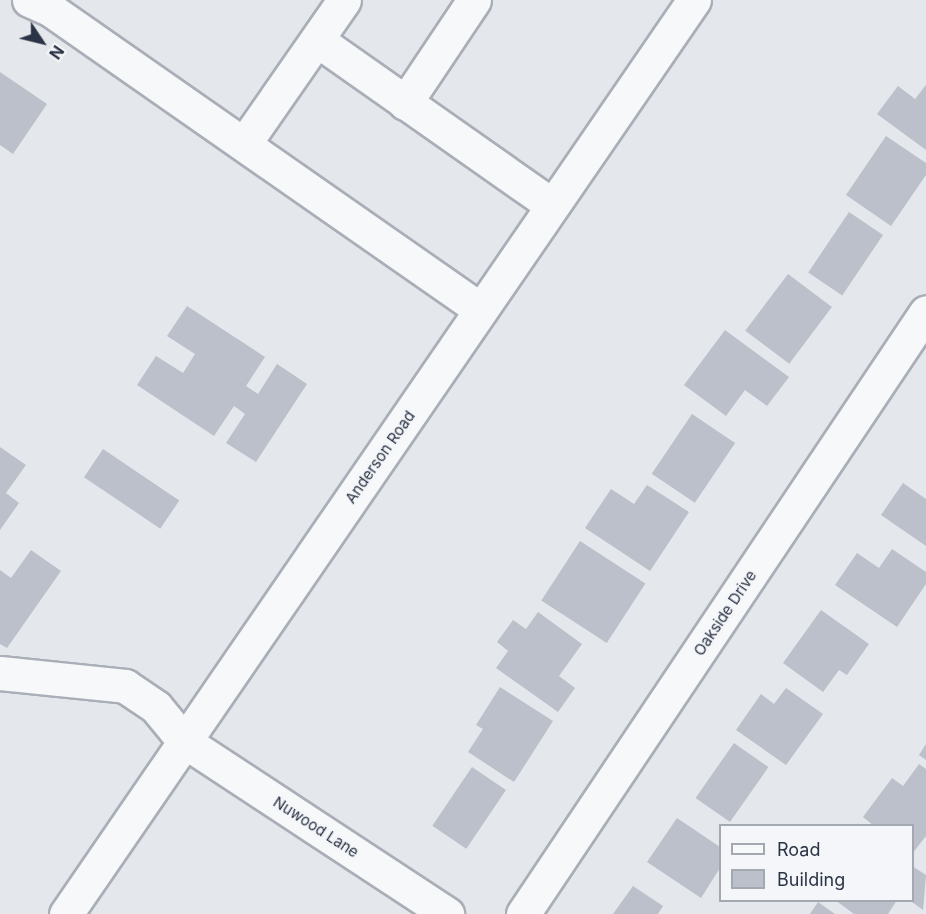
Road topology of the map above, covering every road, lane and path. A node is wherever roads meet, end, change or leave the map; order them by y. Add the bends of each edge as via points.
1 (29, 0) edge
2 (344, 0) edge
3 (474, 0) edge
4 (694, 0) edge
5 (316, 40) junction
6 (405, 103) junction
7 (244, 144) junction
8 (552, 205) junction
9 (481, 310) junction
10 (926, 312) edge
11 (0, 673) edge
12 (184, 741) junction
13 (66, 914) edge
14 (447, 914) edge
15 (523, 914) edge

1 - 7 street via 51,10
2 - 5 street
3 - 6 street
4 - 8 street, Anderson Road
5 - 6 street
5 - 7 street
6 - 8 street
7 - 9 street
8 - 9 street, Anderson Road
9 - 12 street, Anderson Road
10 - 15 street, Oakside Drive
11 - 12 street, Nuwood Lane via 125,686 156,707
12 - 13 street, Anderson Road
12 - 14 street, Nuwood Lane

